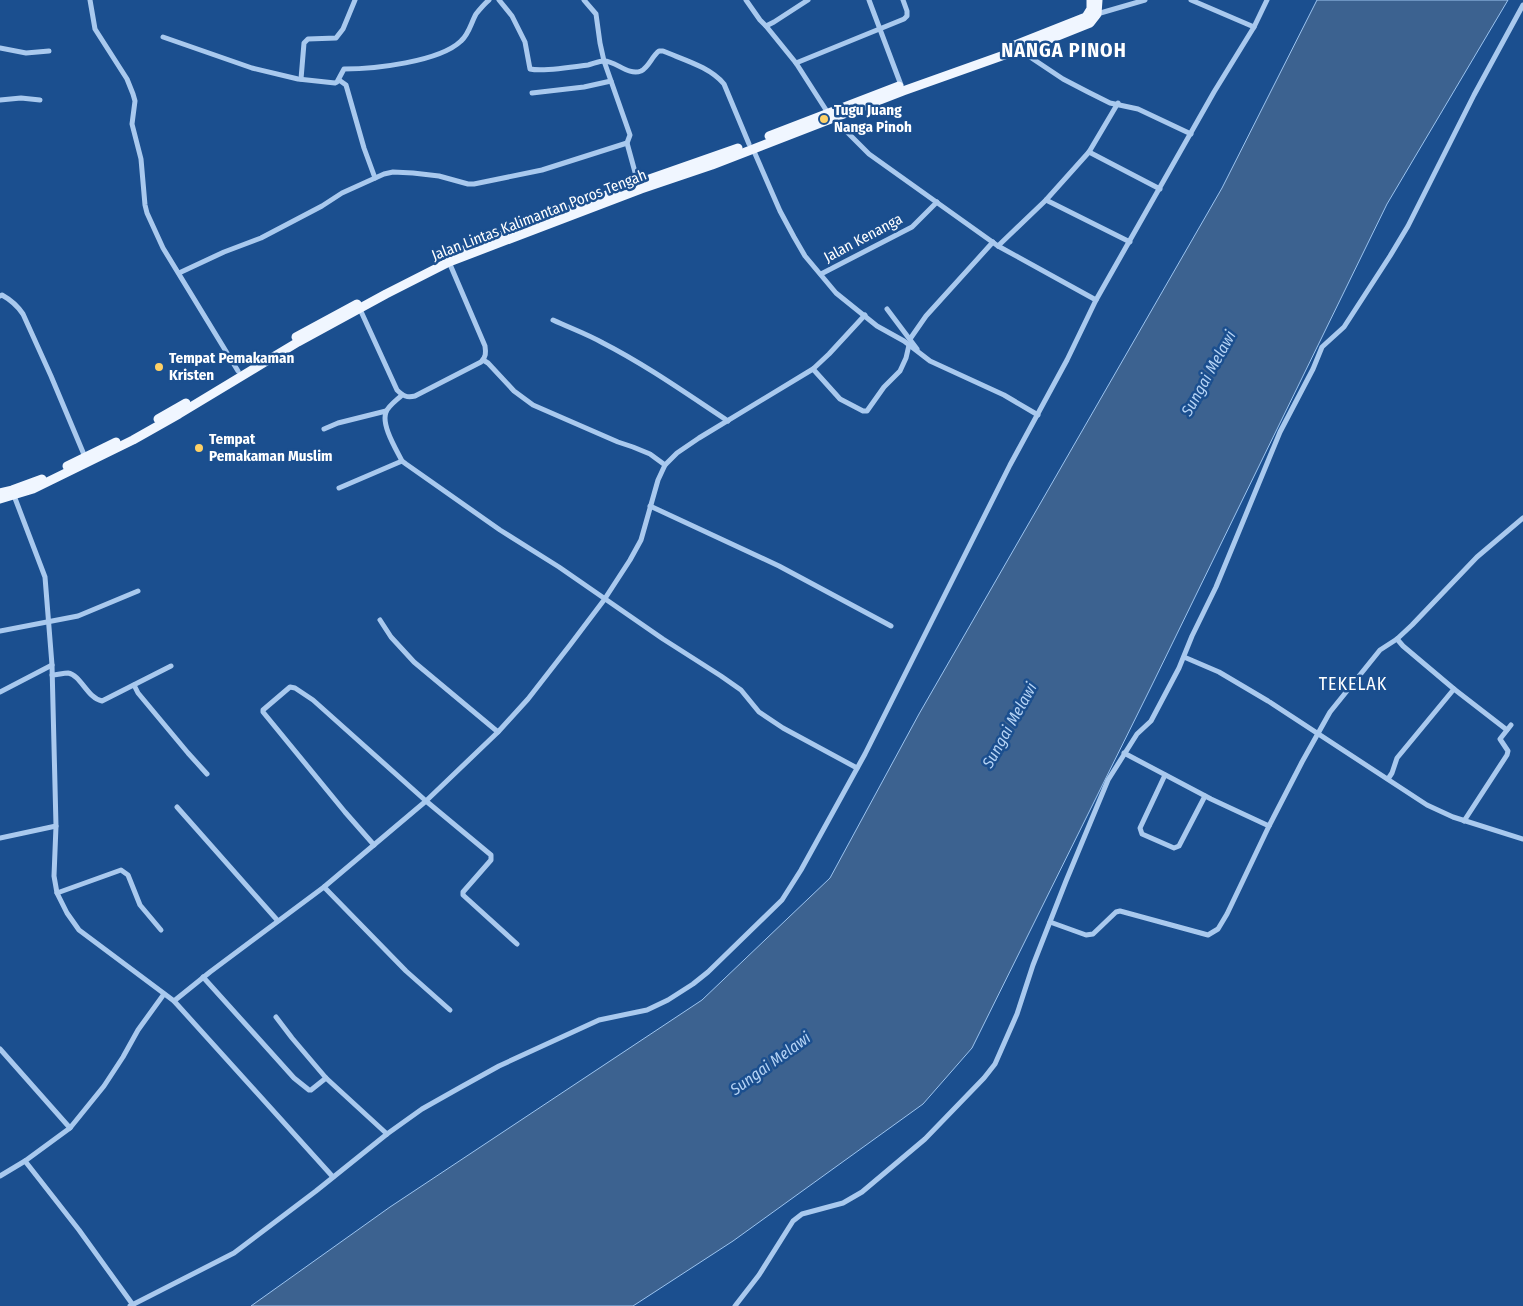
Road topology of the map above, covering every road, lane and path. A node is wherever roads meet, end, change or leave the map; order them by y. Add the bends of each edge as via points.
1 (90, 0) edge
2 (355, 0) edge
3 (489, 0) edge
4 (499, 0) edge
5 (584, 0) edge
6 (746, 0) edge
7 (808, 0) edge
8 (869, 0) edge
9 (903, 0) edge
10 (1091, 0) edge
11 (1098, 0) edge
12 (1145, 0) edge
13 (1192, 0) edge
14 (1267, 0) edge
15 (1523, 5) edge
16 (1097, 14) junction
17 (766, 26) junction
18 (1254, 27) junction
19 (881, 29) junction
20 (163, 37) dead end
21 (0, 48) edge
22 (1016, 48) junction
23 (49, 52) dead end
24 (604, 61) junction
25 (796, 62) junction
26 (301, 79) junction
27 (339, 80) junction
28 (611, 81) junction
29 (901, 86) junction
30 (532, 92) dead end
31 (0, 100) edge
32 (40, 100) dead end
33 (1118, 104) junction
34 (830, 115) junction
35 (1191, 134) junction
36 (627, 143) junction
37 (751, 146) junction
38 (1089, 152) junction
39 (375, 178) junction
40 (638, 183) junction
41 (1160, 189) junction
42 (1046, 200) junction
43 (937, 202) junction
44 (1130, 242) junction
45 (995, 244) junction
46 (449, 262) junction
47 (179, 273) junction
48 (821, 274) junction
49 (0, 296) edge
50 (1096, 300) junction
51 (359, 306) junction
52 (887, 309) dead end
53 (864, 315) junction
54 (554, 320) dead end
55 (907, 340) junction
56 (483, 360) junction
57 (813, 369) junction
58 (238, 371) junction
59 (402, 395) junction
60 (386, 411) junction
61 (1038, 415) junction
62 (728, 421) junction
63 (324, 429) dead end
64 (85, 457) junction
65 (402, 461) junction
66 (665, 465) junction
67 (339, 488) dead end
68 (0, 493) edge
69 (13, 493) junction
70 (0, 499) edge
71 (650, 506) junction
72 (1523, 518) edge
73 (138, 591) dead end
74 (604, 600) junction
75 (380, 620) dead end
76 (49, 622) junction
77 (891, 626) dead end
78 (0, 631) edge
79 (1397, 639) junction
80 (1184, 657) junction
81 (52, 665) junction
82 (171, 666) dead end
83 (52, 675) junction
84 (134, 685) junction
85 (1454, 688) junction
86 (0, 692) edge
87 (1511, 725) dead end
88 (1506, 730) junction
89 (498, 732) junction
90 (1318, 734) junction
91 (1124, 753) junction
92 (857, 768) junction
93 (207, 774) dead end
94 (1165, 775) junction
95 (1388, 779) junction
96 (1204, 796) junction
97 (426, 801) junction
98 (177, 807) dead end
99 (1464, 820) junction
100 (56, 826) junction
101 (1269, 826) junction
102 (0, 838) edge
103 (1523, 839) edge
104 (374, 845) junction
105 (324, 887) junction
106 (57, 893) junction
107 (278, 921) junction
108 (1050, 922) junction
109 (161, 930) dead end
110 (517, 944) dead end
111 (203, 977) junction
112 (164, 994) junction
113 (174, 1001) junction
114 (450, 1010) dead end
115 (276, 1017) dead end
116 (0, 1049) edge
117 (326, 1078) junction
118 (70, 1128) junction
119 (386, 1134) junction
120 (25, 1161) junction
121 (0, 1176) edge
122 (333, 1177) junction
123 (132, 1305) edge
124 (735, 1306) edge

1 - 47 street via 95,30 133,94 132,124 141,159 147,213
2 - 26 street via 336,38 305,40
3 - 27 street via 476,14 465,37 451,48 428,58 344,69
4 - 24 street via 512,16 525,42 530,69
5 - 24 street via 596,14
6 - 17 street
7 - 17 street
8 - 19 street
9 - 19 street via 907,16
10 - 22 main road, Jalan Lintas Kalimantan Poros Tengah via 1091,9 1086,17
11 - 16 main road
12 - 16 street
13 - 18 street
14 - 18 street
15 - 80 street via 1399,241 1344,327 1322,347 1280,432
16 - 22 main road, Jalan Lintas Kalimantan Poros Tengah via 1090,22
17 - 25 street
18 - 35 street
19 - 25 street
19 - 29 street
20 - 26 street via 252,68
21 - 23 street via 26,53
22 - 29 main road, Jalan Lintas Kalimantan Poros Tengah
22 - 33 street via 1063,79
22 - 34 main road, Jalan Lintas Kalimantan Poros Tengah
24 - 28 street
24 - 37 street via 635,72 646,68 655,54 663,51 711,72 724,84
25 - 34 street
26 - 27 street via 335,83
27 - 39 street via 346,85
28 - 30 street
28 - 36 street via 630,135
29 - 34 main road, Jalan Lintas Kalimantan Poros Tengah
31 - 32 street
33 - 35 street via 1138,109
33 - 38 street
34 - 37 main road, Jalan Lintas Kalimantan Poros Tengah
34 - 43 street via 869,154
35 - 41 street
36 - 39 street via 542,170 474,184 413,173 393,172
36 - 40 street
37 - 40 main road, Jalan Lintas Kalimantan Poros Tengah
37 - 46 main road, Jalan Lintas Kalimantan Poros Tengah via 712,165
37 - 48 street via 794,237
38 - 41 street
38 - 42 street
39 - 47 street via 261,238
40 - 51 main road, Jalan Lintas Kalimantan Poros Tengah via 446,257
41 - 44 street
42 - 44 street
42 - 45 street
43 - 45 street
43 - 48 street, Jalan Kenanga via 912,227
44 - 50 street
45 - 50 street
45 - 55 street
46 - 51 main road, Jalan Lintas Kalimantan Poros Tengah
46 - 56 street via 485,346
47 - 58 street
48 - 53 street via 836,292
49 - 64 street via 17,305 23,314
50 - 61 street
51 - 58 main road, Jalan Lintas Kalimantan Poros Tengah via 320,323
51 - 59 street
51 - 69 main road, Jalan Lintas Kalimantan Poros Tengah via 133,440 33,489
52 - 55 street
53 - 55 street via 877,326
53 - 57 street
54 - 62 street via 625,355
55 - 57 street via 906,358 900,371 867,411 840,399
55 - 61 street via 930,361 1004,395
56 - 59 street via 415,396
56 - 66 street via 533,405 650,454
57 - 62 street
58 - 64 main road, Jalan Lintas Kalimantan Poros Tengah via 130,435
59 - 60 street
60 - 63 street
60 - 65 street via 387,429
61 - 92 street
62 - 66 street via 677,453
64 - 69 main road, Jalan Lintas Kalimantan Poros Tengah
65 - 67 street
65 - 74 street
66 - 71 street
68 - 69 main road, Jalan Lintas Kalimantan Poros Tengah
69 - 70 main road, Jalan Lintas Kalimantan Poros Tengah
69 - 76 street via 45,577
71 - 74 street via 640,540
71 - 77 street via 779,566
72 - 79 street via 1477,557
73 - 76 street via 78,616
74 - 89 street via 528,699
74 - 92 street via 741,690 759,712 783,728
75 - 89 street via 414,662
76 - 78 street
76 - 81 street
79 - 85 street
79 - 90 street via 1380,650 1330,712
80 - 90 street via 1219,672 1268,700
80 - 91 street via 1150,721
81 - 83 street
81 - 86 street
82 - 84 street
83 - 84 street via 68,673 74,676 102,701
83 - 100 street
84 - 93 street via 138,694
85 - 88 street
85 - 95 street via 1397,758
87 - 88 street
88 - 99 street via 1500,741 1508,751 1507,756
89 - 97 street
90 - 95 street
90 - 101 street
91 - 94 street
91 - 108 street via 1108,780
92 - 119 street via 782,900 700,978 647,1010 599,1020 499,1066 422,1109
94 - 96 street
94 - 96 street via 1140,828 1142,834 1174,848 1179,846
95 - 99 street via 1427,805
96 - 101 street
97 - 104 street
97 - 104 street via 313,700 290,687 263,712
97 - 110 street via 491,855 491,860 463,895
98 - 107 street
99 - 103 street
100 - 102 street
100 - 106 street via 54,876
101 - 108 street via 1227,914 1218,929 1208,935 1120,911 1093,934 1086,935
104 - 105 street
105 - 107 street
105 - 114 street via 406,971
106 - 109 street via 121,870 128,875 140,905
106 - 112 street via 79,930
107 - 111 street
108 - 124 street via 1017,1014 995,1064 984,1078 925,1139 862,1192 843,1202 802,1214 793,1221
111 - 113 street
111 - 117 street via 280,1064 305,1087 311,1090
112 - 113 street
112 - 118 street via 104,1086
113 - 122 street
115 - 117 street
116 - 118 street
117 - 119 street
118 - 120 street
119 - 122 street
120 - 121 street
120 - 123 street
122 - 123 street via 234,1253

